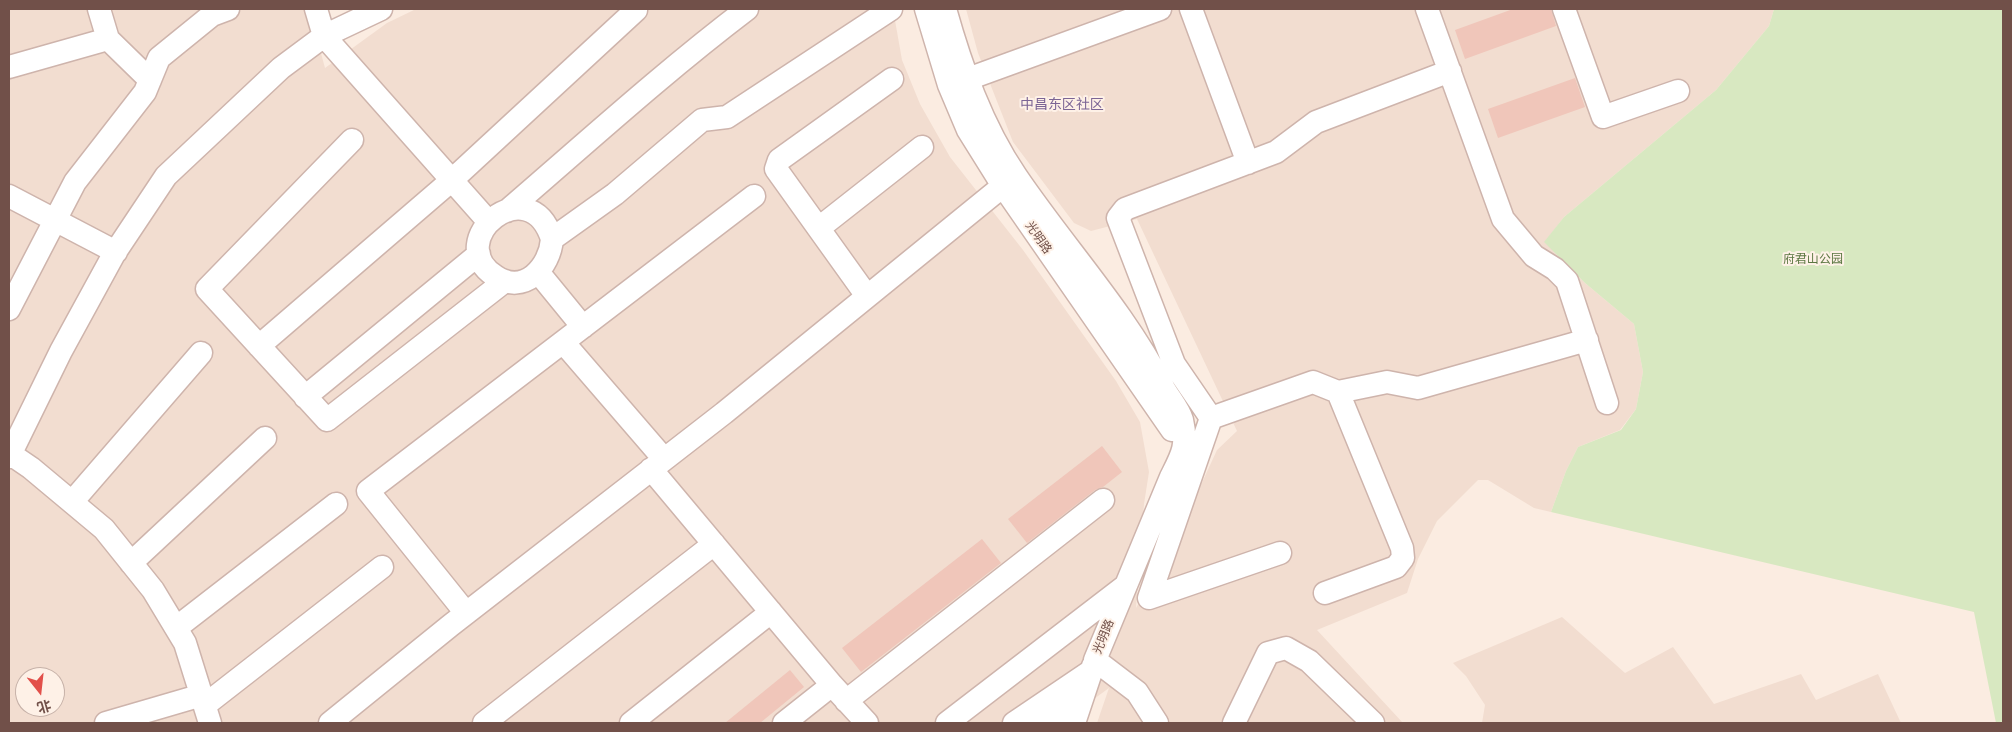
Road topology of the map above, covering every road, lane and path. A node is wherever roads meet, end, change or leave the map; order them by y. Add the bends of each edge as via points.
1 (99, 9) edge
2 (228, 9) edge
3 (316, 9) edge
4 (381, 9) edge
5 (747, 9) edge
6 (891, 9) edge
7 (926, 9) edge
8 (945, 9) edge
9 (1160, 9) edge
10 (1191, 9) edge
11 (1427, 9) edge
12 (1564, 9) edge
13 (636, 10) dead end
14 (324, 36) junction
15 (108, 39) junction
16 (9, 67) edge
17 (1450, 71) junction
18 (892, 79) dead end
19 (150, 80) junction
20 (959, 82) junction
21 (1678, 91) dead end
22 (352, 140) dead end
23 (922, 147) dead end
24 (1248, 163) junction
25 (452, 180) junction
26 (1002, 186) junction
27 (9, 196) edge
28 (754, 196) dead end
29 (497, 216) junction
30 (55, 222) junction
31 (819, 228) junction
32 (552, 239) junction
33 (116, 252) junction
34 (479, 254) junction
35 (538, 272) junction
36 (505, 281) junction
37 (867, 296) junction
38 (9, 309) edge
39 (583, 327) junction
40 (1587, 340) junction
41 (564, 342) junction
42 (259, 346) junction
43 (201, 353) dead end
44 (1338, 392) junction
45 (305, 397) junction
46 (1607, 402) dead end
47 (1211, 418) junction
48 (266, 438) dead end
49 (1185, 450) junction
50 (9, 454) edge
51 (658, 464) junction
52 (1103, 500) dead end
53 (72, 502) junction
54 (336, 504) dead end
55 (714, 544) junction
56 (1280, 553) dead end
57 (132, 563) junction
58 (382, 567) dead end
59 (1124, 587) junction
60 (1325, 593) dead end
61 (771, 612) junction
62 (466, 613) junction
63 (176, 628) junction
64 (1093, 665) junction
65 (839, 693) junction
66 (1083, 696) junction
67 (206, 708) edge
68 (106, 723) edge
69 (330, 723) edge
70 (484, 723) edge
71 (631, 723) edge
72 (784, 723) edge
73 (867, 723) edge
74 (947, 723) edge
75 (1014, 723) edge
76 (1045, 723) edge
77 (1074, 723) edge
78 (1157, 723) edge
79 (1234, 723) edge
80 (1373, 723) edge

1 - 15 street
2 - 19 street via 212,15 159,58
3 - 14 street
4 - 14 street
5 - 29 street via 683,57 656,84
6 - 32 street via 727,117 702,120 616,194
7 - 20 street, 光明路
8 - 20 street, 光明路
9 - 20 street
10 - 24 street
11 - 17 street
12 - 21 street via 1604,117
13 - 25 street
14 - 25 street
14 - 33 street via 281,68 166,176
15 - 16 street
15 - 19 street
17 - 24 street via 1316,122 1276,152
17 - 40 street via 1503,219 1534,256 1567,280
18 - 31 street via 779,160 776,169
19 - 30 street via 145,92 75,182
20 - 26 street, 光明路 via 968,130
20 - 49 street, 光明路 via 984,117 1016,175 1120,318 1157,375 1182,419
22 - 42 street via 207,289
23 - 31 street
24 - 47 street via 1125,209 1118,218 1174,364
25 - 29 street
25 - 42 street
26 - 37 street
26 - 49 street, 光明路
27 - 30 street
28 - 39 street
29 - 32 street via 516,209 531,210 549,227
29 - 34 street via 480,235
30 - 33 street
30 - 38 street
31 - 37 street
32 - 35 street via 551,253
33 - 50 street
34 - 36 street via 493,276
34 - 45 street
35 - 36 street via 519,282
35 - 39 street
36 - 45 street via 327,420
37 - 51 street
39 - 41 street
40 - 44 street via 1418,388 1387,382
40 - 46 street
41 - 51 street
41 - 62 street via 368,491
42 - 45 street
43 - 53 street
44 - 47 street via 1313,382
44 - 60 street via 1402,548 1403,558 1396,567
47 - 56 street via 1149,598
48 - 57 street
49 - 59 street, 光明路
50 - 53 street
51 - 55 street
51 - 62 street
52 - 65 street
53 - 57 street via 104,529
54 - 63 street
55 - 61 street
55 - 70 street
57 - 63 street
58 - 67 street
59 - 64 street, 光明路
59 - 74 street
61 - 65 street
61 - 71 street
62 - 69 street
63 - 67 street via 185,643
64 - 66 street
64 - 75 street
64 - 78 street, 光明路 via 1137,692
65 - 72 street
65 - 73 street
66 - 76 street
66 - 77 street
67 - 68 street
79 - 80 street via 1268,653 1286,648 1309,661

